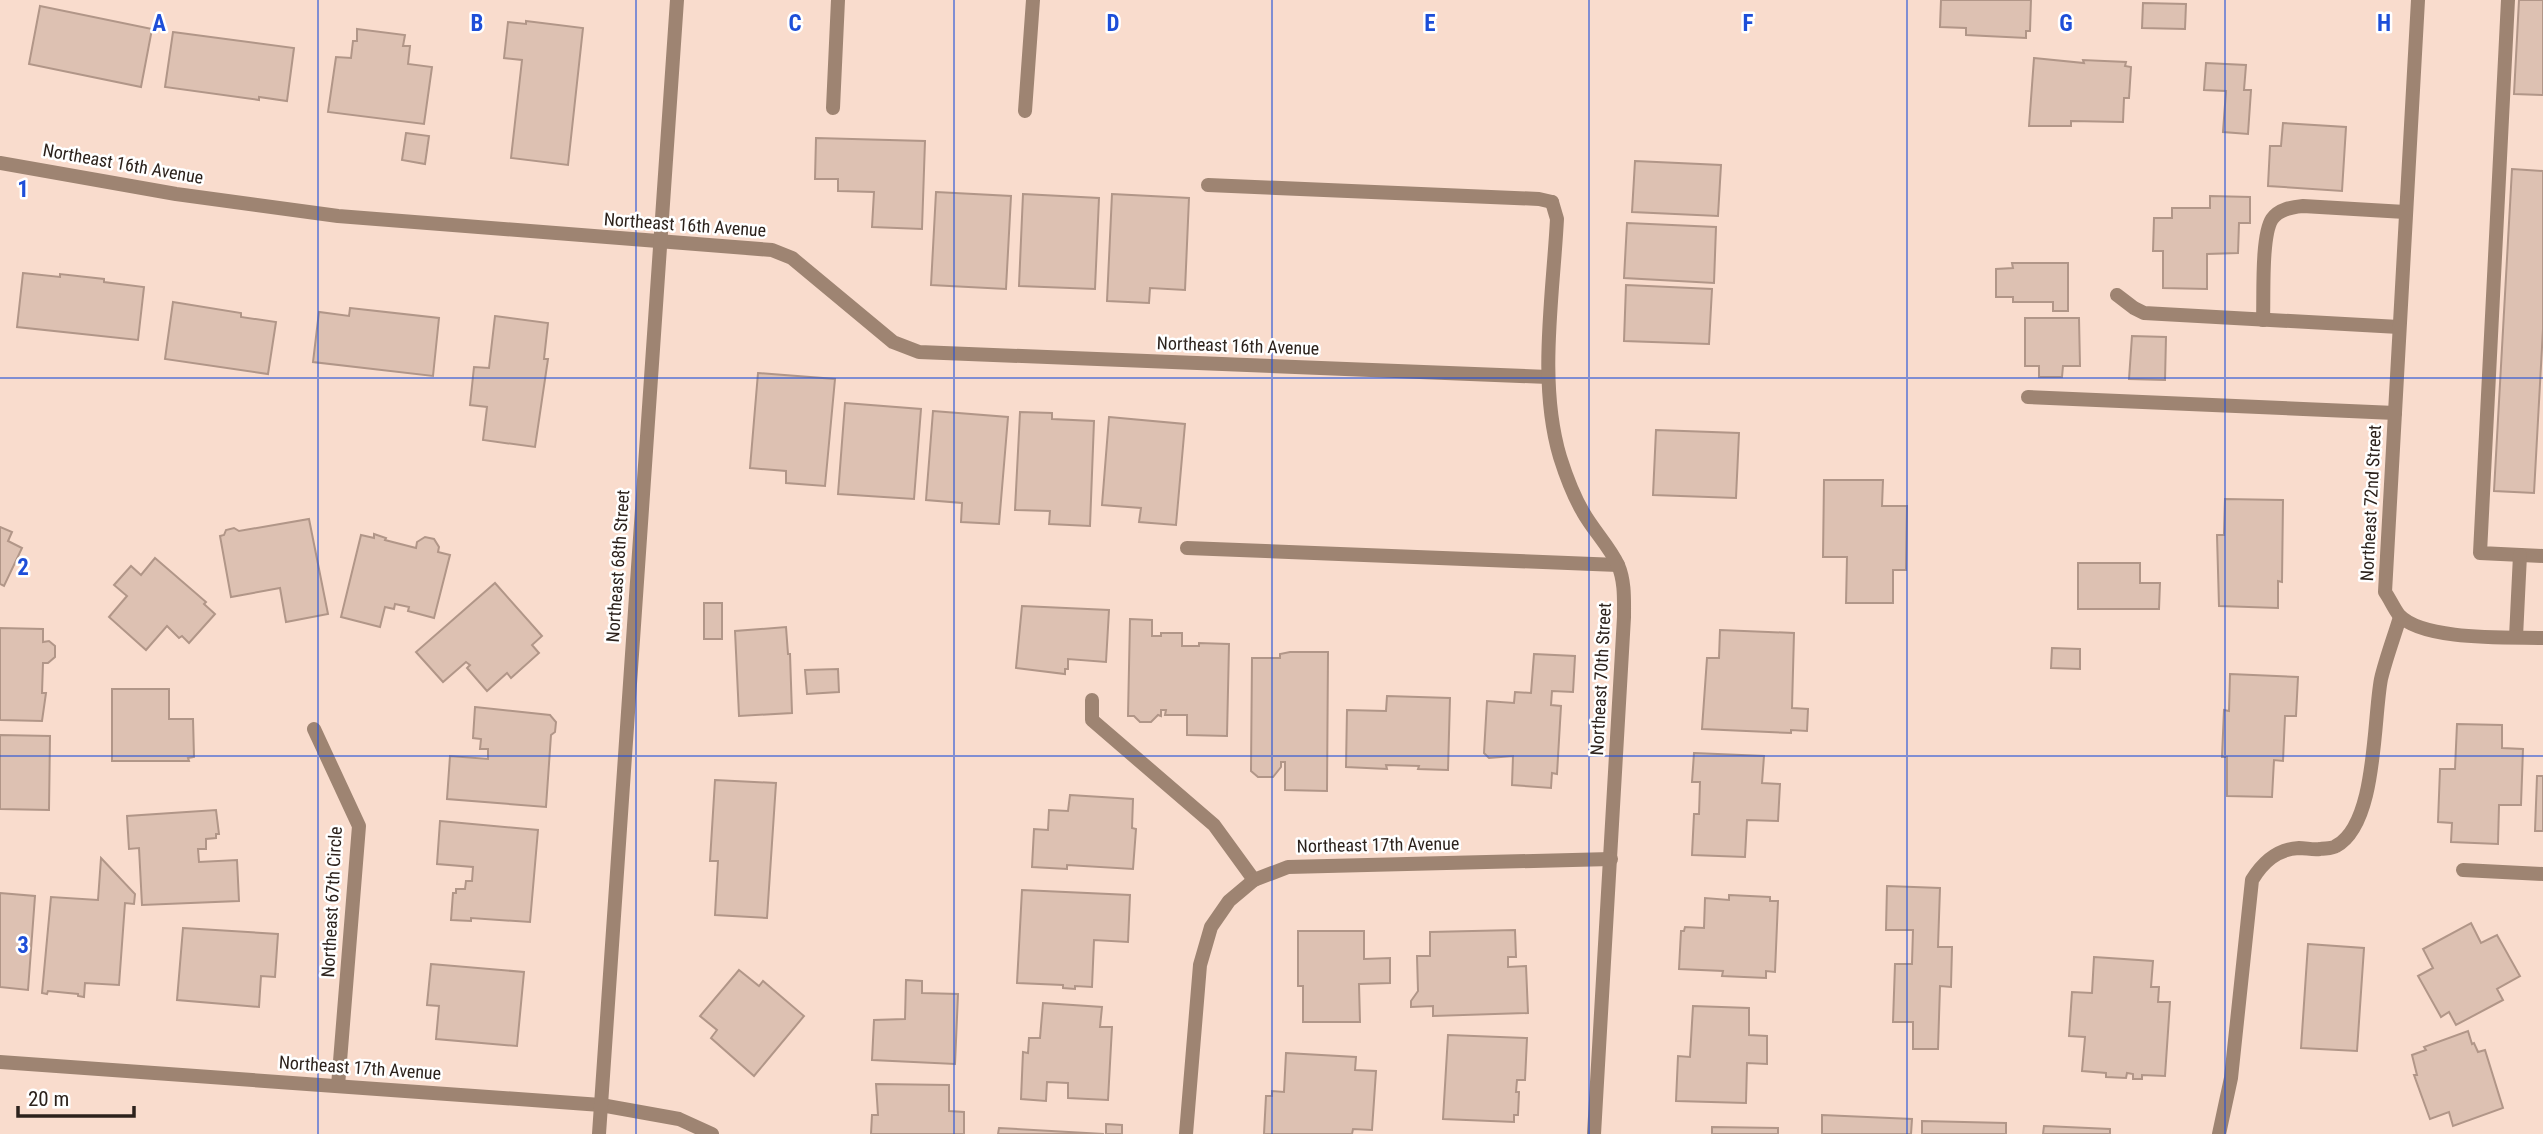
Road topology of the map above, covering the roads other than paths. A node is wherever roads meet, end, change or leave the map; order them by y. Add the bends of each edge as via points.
1 (677, 0) edge
2 (838, 0) edge
3 (1033, 0) edge
4 (2418, 0) edge
5 (2508, 0) edge
6 (833, 108) dead end
7 (1025, 111) dead end
8 (0, 163) edge
9 (1208, 185) dead end
10 (2406, 212) junction
11 (659, 243) junction
12 (2117, 296) dead end
13 (2263, 320) junction
14 (2399, 327) junction
15 (1548, 377) junction
16 (2028, 397) dead end
17 (2395, 414) junction
18 (1187, 548) dead end
19 (2520, 555) junction
20 (2543, 556) edge
21 (1618, 565) junction
22 (2400, 617) junction
23 (2516, 637) junction
24 (2543, 638) edge
25 (1092, 700) dead end
26 (314, 729) dead end
27 (1611, 859) junction
28 (2463, 870) dead end
29 (2543, 874) edge
30 (1254, 880) junction
31 (0, 1062) edge
32 (338, 1086) junction
33 (601, 1105) junction
34 (599, 1134) edge
35 (712, 1134) edge
36 (1186, 1134) edge
37 (1594, 1134) edge
38 (2219, 1134) edge

1 - 11 street, Northeast 68th Street
2 - 6 street
3 - 7 street
4 - 10 street, Northeast 72nd Street
5 - 19 street via 2480,553
8 - 11 street, Northeast 16th Avenue via 338,216
9 - 15 street, Northeast 70th Street via 1552,202 1558,219
10 - 13 street via 2303,206 2289,207 2273,217 2266,236
10 - 14 street, Northeast 72nd Street
11 - 15 street, Northeast 16th Avenue via 783,254 894,342 919,352
11 - 33 street, Northeast 68th Street
12 - 13 street via 2144,313
13 - 14 street
14 - 17 street, Northeast 72nd Street
15 - 21 street, Northeast 70th Street via 1552,421 1570,484
16 - 17 street
17 - 22 street, Northeast 72nd Street via 2385,592
18 - 21 street
19 - 20 street
19 - 23 street
21 - 27 street, Northeast 70th Street via 1624,617
22 - 23 street via 2452,635
22 - 38 street via 2382,675 2371,776 2354,828 2336,847 2300,848 2269,858 2252,880 2231,1078
23 - 24 street
25 - 30 street via 1091,720 1214,825
26 - 32 street, Northeast 67th Circle via 359,826
27 - 30 street, Northeast 17th Avenue via 1288,867
27 - 37 street, Northeast 70th Street
28 - 29 street
30 - 36 street, Northeast 17th Avenue via 1228,901 1211,927 1199,965
31 - 32 street, Northeast 17th Avenue
32 - 33 street, Northeast 17th Avenue
33 - 34 street, Northeast 68th Street
33 - 35 street, Northeast 17th Avenue via 679,1119

